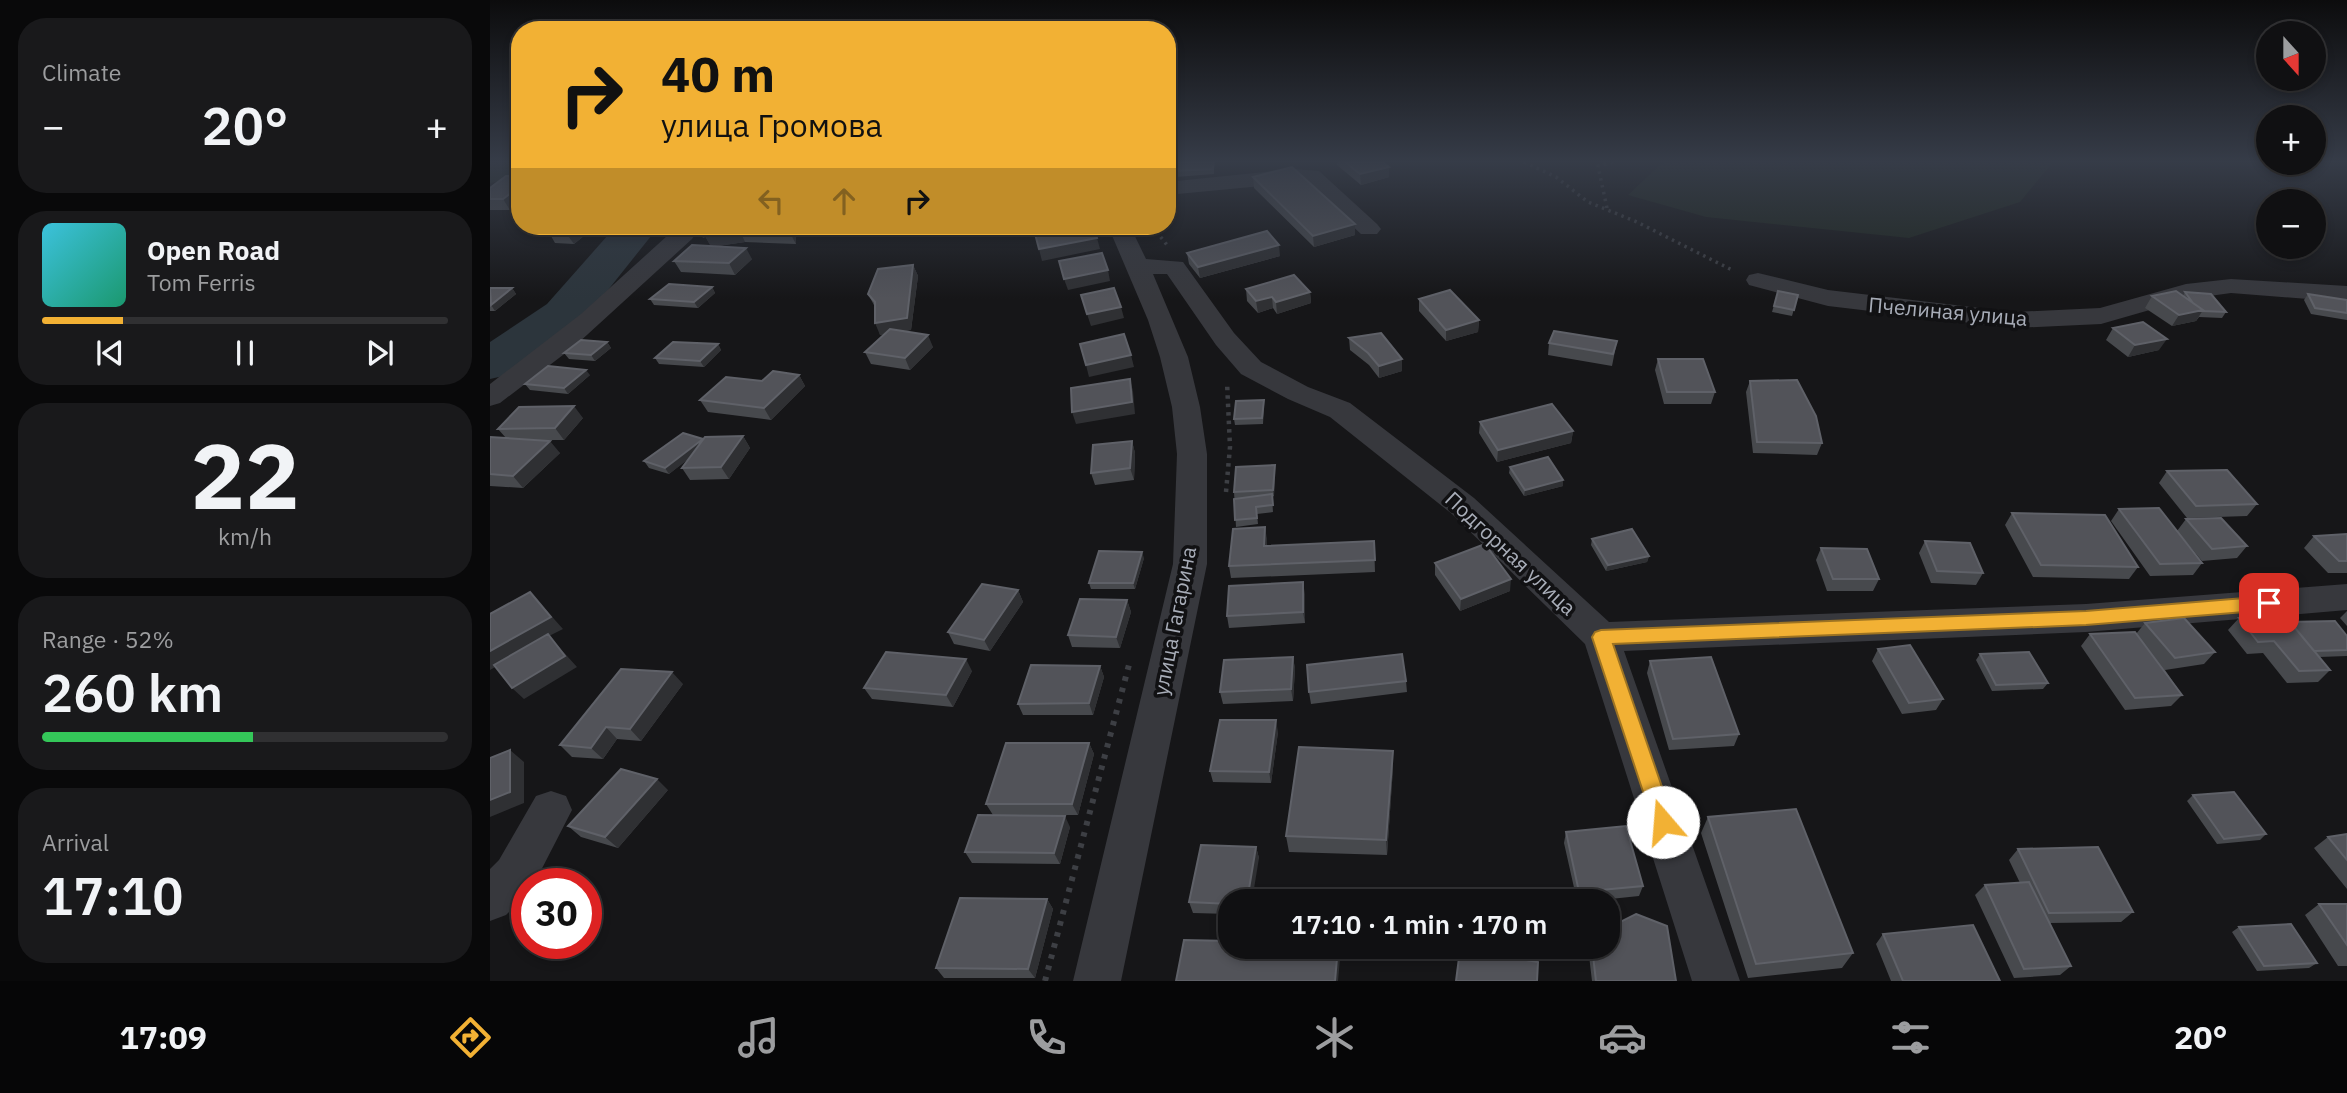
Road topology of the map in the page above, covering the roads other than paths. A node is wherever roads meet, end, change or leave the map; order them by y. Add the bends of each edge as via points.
1 (1346, 208) edge
2 (1369, 229) dead end
3 (683, 235) edge
4 (1121, 235) edge
5 (1137, 266) junction
6 (1758, 280) road end
7 (2347, 294) edge
8 (490, 397) edge
9 (2347, 597) edge
10 (1601, 637) junction
11 (551, 810) dead end
12 (490, 899) edge
13 (1097, 981) edge
14 (1716, 981) edge

1 - 2 street
3 - 8 street via 582,327
4 - 5 street, улица Гагарина
5 - 10 street, Подгорная улица via 1174,267 1251,368 1340,410 1463,506
5 - 13 street, улица Гагарина via 1161,320 1186,407 1192,454 1189,564
6 - 7 street, Пчелиная улица via 1828,298 2014,320 2101,316 2186,292 2231,286
9 - 10 street via 2086,618
10 - 14 street, Подгорная улица
11 - 12 street via 515,875

